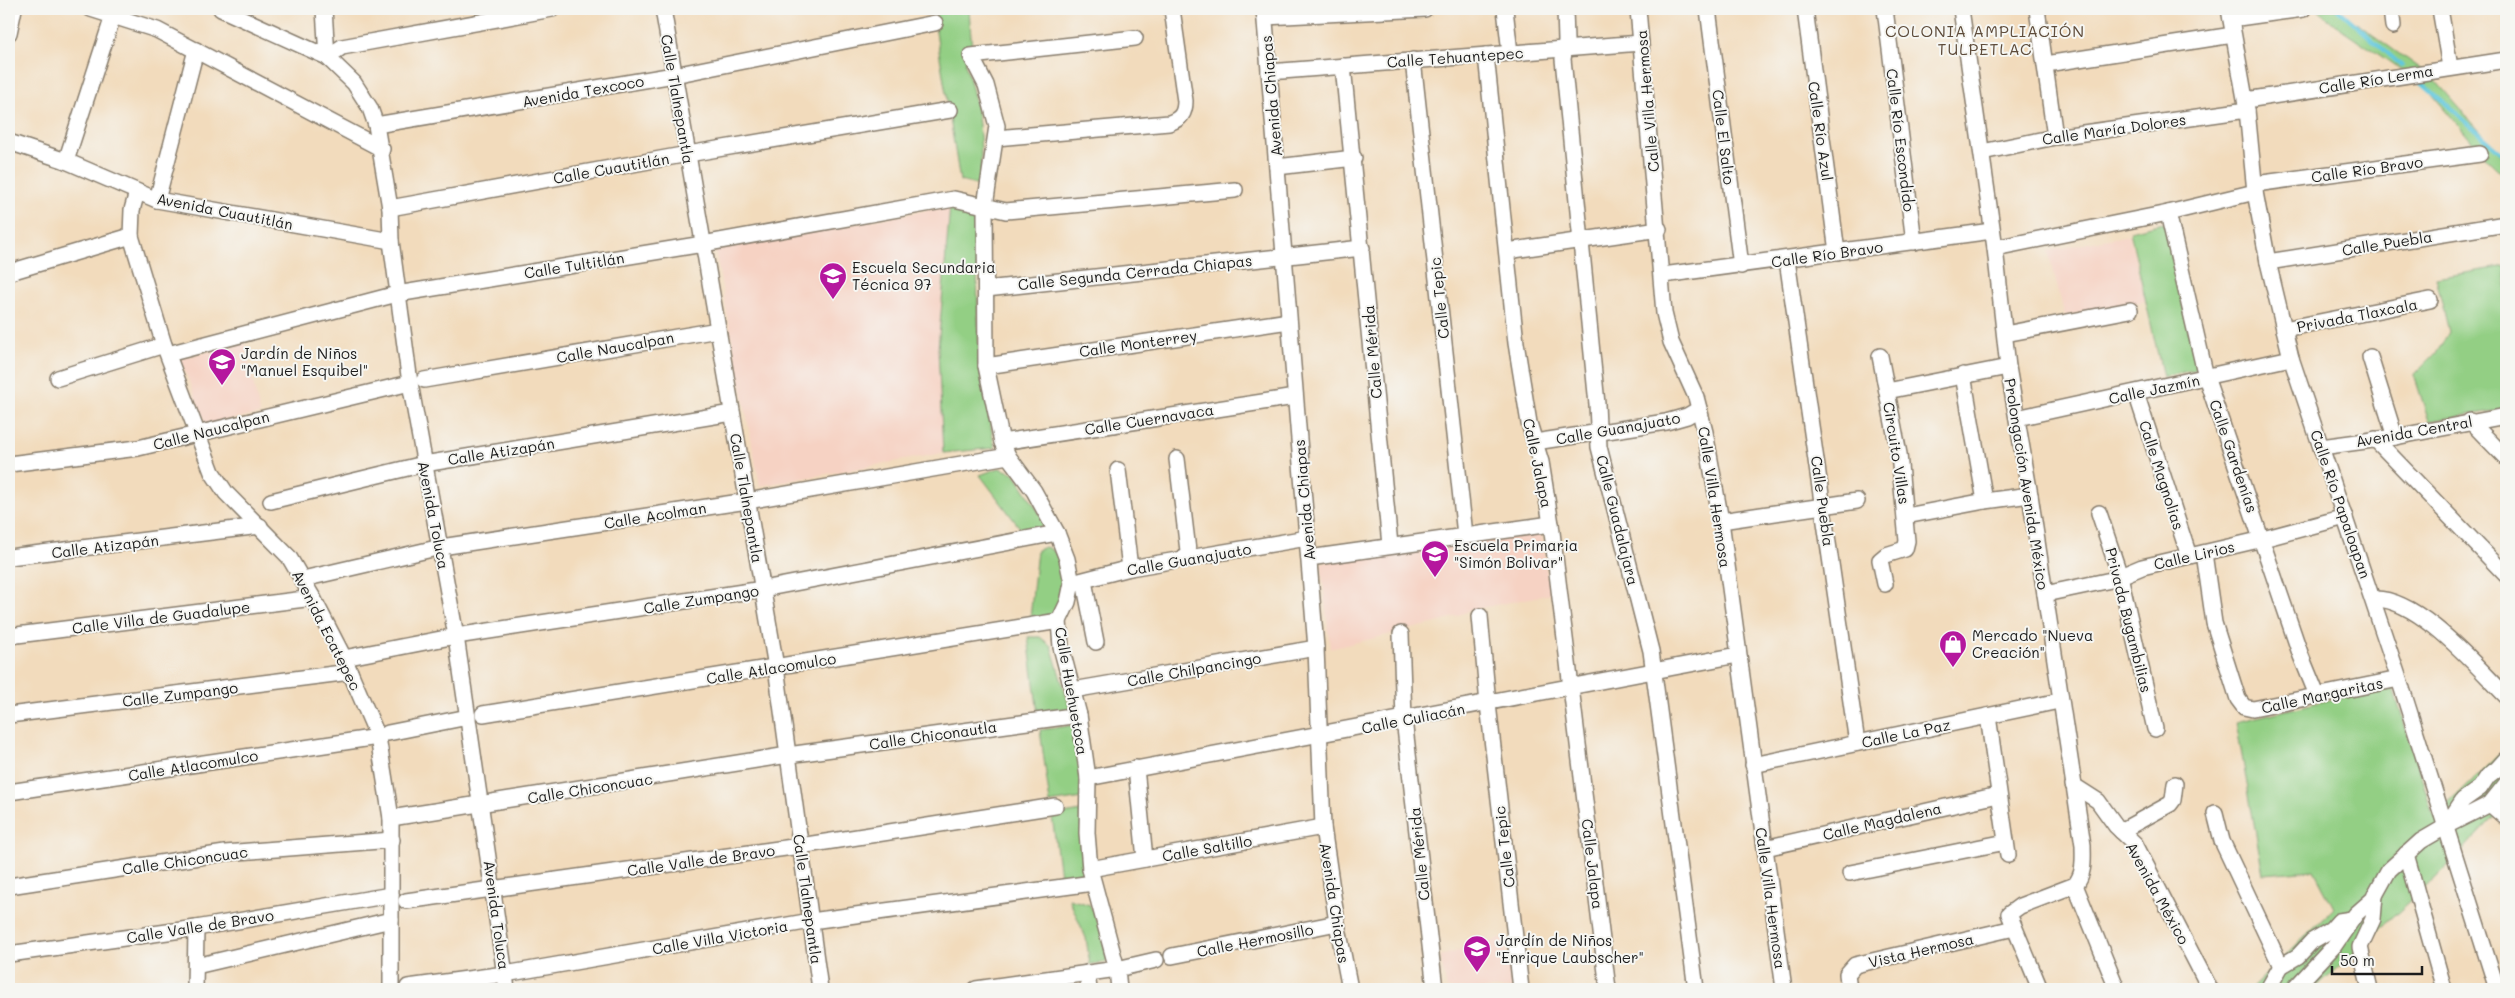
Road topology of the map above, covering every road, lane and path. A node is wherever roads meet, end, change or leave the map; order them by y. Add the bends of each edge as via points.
1 (14, 9) edge
2 (91, 9) edge
3 (221, 9) edge
4 (324, 9) edge
5 (552, 9) edge
6 (663, 9) edge
7 (1172, 9) edge
8 (1425, 9) edge
9 (1505, 9) edge
10 (1564, 9) edge
11 (1638, 9) edge
12 (1708, 9) edge
13 (1804, 9) edge
14 (1884, 9) edge
15 (1961, 9) edge
16 (2037, 9) edge
17 (2303, 9) edge
18 (2391, 9) edge
19 (2440, 9) edge
20 (1264, 13) edge
21 (2230, 14) edge
22 (113, 16) junction
23 (935, 23) dead end
24 (2393, 26) dead end
25 (9, 33) edge
26 (2234, 35) junction
27 (1135, 38) dead end
28 (1641, 43) junction
29 (1565, 49) junction
30 (196, 50) junction
31 (1510, 53) junction
32 (1486, 55) junction
33 (327, 57) junction
34 (1413, 60) junction
35 (2506, 60) edge
36 (2046, 64) junction
37 (1343, 66) junction
38 (2450, 67) junction
39 (1269, 72) junction
40 (674, 75) junction
41 (2247, 105) junction
42 (950, 110) dead end
43 (376, 125) junction
44 (2055, 137) junction
45 (996, 138) junction
46 (9, 142) edge
47 (382, 149) junction
48 (1982, 152) junction
49 (688, 154) junction
50 (2480, 154) dead end
51 (1354, 158) junction
52 (66, 161) junction
53 (1277, 167) junction
54 (2255, 188) junction
55 (1235, 190) dead end
56 (137, 192) junction
57 (157, 200) junction
58 (985, 206) junction
59 (390, 208) junction
60 (2168, 213) junction
61 (2506, 224) edge
62 (1659, 229) junction
63 (1992, 231) junction
64 (132, 236) junction
65 (391, 241) junction
66 (1581, 242) junction
67 (1914, 242) junction
68 (703, 244) junction
69 (1362, 248) junction
70 (1994, 248) junction
71 (1507, 251) junction
72 (1837, 252) junction
73 (1284, 255) junction
74 (1788, 260) junction
75 (2268, 262) junction
76 (1741, 266) junction
77 (10, 272) dead end
78 (1663, 275) junction
79 (986, 289) junction
80 (397, 294) junction
81 (2430, 300) dead end
82 (2130, 310) dead end
83 (1289, 321) junction
84 (2284, 329) junction
85 (718, 330) junction
86 (2005, 334) junction
87 (166, 350) junction
88 (1880, 356) dead end
89 (2370, 357) dead end
90 (2291, 358) junction
91 (986, 366) junction
92 (2004, 368) junction
93 (1963, 375) junction
94 (58, 378) dead end
95 (2206, 378) junction
96 (417, 381) junction
97 (1887, 391) junction
98 (2136, 393) junction
99 (1295, 397) junction
100 (1700, 409) junction
101 (732, 413) junction
102 (2506, 416) edge
103 (2016, 418) junction
104 (2470, 421) junction
105 (1598, 432) junction
106 (196, 434) junction
107 (2395, 437) junction
108 (2375, 439) junction
109 (1535, 442) junction
110 (2321, 446) junction
111 (1005, 449) junction
112 (2506, 458) edge
113 (1176, 459) dead end
114 (9, 464) edge
115 (424, 464) junction
116 (1118, 470) dead end
117 (2030, 495) junction
118 (272, 501) dead end
119 (747, 501) junction
120 (1857, 501) dead end
121 (1985, 501) junction
122 (1825, 507) junction
123 (2099, 513) dead end
124 (1906, 516) junction
125 (2345, 517) junction
126 (1721, 521) junction
127 (1550, 524) junction
128 (260, 526) junction
129 (1057, 533) junction
130 (1465, 535) junction
131 (1307, 538) junction
132 (2263, 539) junction
133 (1390, 545) junction
134 (441, 547) junction
135 (2204, 553) junction
136 (2189, 556) junction
137 (9, 557) edge
138 (1309, 558) junction
139 (1189, 559) junction
140 (1130, 568) junction
141 (2506, 575) edge
142 (2120, 576) junction
143 (303, 579) junction
144 (1078, 582) junction
145 (1885, 584) dead end
146 (763, 589) junction
147 (2045, 594) junction
148 (313, 598) junction
149 (2373, 599) junction
150 (1480, 616) dead end
151 (1059, 621) junction
152 (1401, 634) dead end
153 (9, 636) edge
154 (456, 636) junction
155 (1096, 642) dead end
156 (1316, 648) junction
157 (1738, 655) junction
158 (344, 658) junction
159 (776, 667) junction
160 (350, 672) junction
161 (1655, 672) junction
162 (2400, 678) junction
163 (1571, 688) junction
164 (1073, 690) junction
165 (2317, 695) junction
166 (2506, 696) edge
167 (2060, 701) junction
168 (1488, 704) junction
169 (483, 714) dead end
170 (9, 715) edge
171 (1079, 715) junction
172 (1988, 716) junction
173 (468, 717) junction
174 (1404, 719) junction
175 (2155, 729) dead end
176 (383, 735) junction
177 (1319, 736) junction
178 (1858, 743) junction
179 (788, 755) junction
180 (2506, 759) edge
181 (1753, 766) junction
182 (1136, 768) junction
183 (1088, 778) junction
184 (2175, 784) dead end
185 (2506, 784) edge
186 (2073, 785) junction
187 (9, 792) edge
188 (1998, 795) junction
189 (2490, 804) junction
190 (481, 806) junction
191 (1055, 806) dead end
192 (2215, 814) dead end
193 (391, 818) junction
194 (2506, 818) edge
195 (1323, 827) junction
196 (2445, 827) junction
197 (2121, 831) junction
198 (392, 840) junction
199 (800, 846) junction
200 (1765, 848) junction
201 (2406, 854) junction
202 (1145, 859) junction
203 (1850, 873) dead end
204 (1092, 876) junction
205 (2075, 885) junction
206 (9, 886) edge
207 (494, 890) junction
208 (391, 895) junction
209 (2375, 895) junction
210 (406, 901) dead end
211 (2352, 919) junction
212 (391, 920) junction
213 (811, 921) junction
214 (2012, 921) junction
215 (1337, 923) junction
216 (196, 928) junction
217 (9, 954) edge
218 (1172, 956) dead end
219 (1156, 960) dead end
220 (196, 966) junction
221 (2281, 966) junction
222 (1117, 969) junction
223 (1087, 974) junction
224 (506, 982) edge
225 (408, 987) dead end
226 (1003, 987) edge
227 (195, 989) edge
228 (391, 989) edge
229 (820, 989) edge
230 (976, 989) edge
231 (1089, 989) edge
232 (1120, 989) edge
233 (1350, 989) edge
234 (1435, 989) edge
235 (1521, 989) edge
236 (1608, 989) edge
237 (1696, 989) edge
238 (1784, 989) edge
239 (1849, 989) edge
240 (2040, 989) edge
241 (2117, 989) edge
242 (2210, 989) edge
243 (2268, 989) edge
244 (2294, 989) edge
245 (2370, 989) edge
246 (2444, 989) edge
247 (2497, 989) edge

1 - 25 street
2 - 22 street
3 - 33 street, Avenida Toluca
4 - 33 street
5 - 33 street via 342,47
6 - 40 street, Calle Tlalnepantla
7 - 45 street via 1185,101 1181,117 1169,123
8 - 20 street
9 - 31 street
10 - 29 street, Calle Guadalajara
11 - 28 street, Calle Villa Hermosa
12 - 76 street, Calle El Salto
13 - 72 street, Calle Río Azul
14 - 67 street, Calle Río Escondido
15 - 48 street, Prolongación Avenida México
16 - 36 street
17 - 21 street
18 - 24 street
19 - 38 street
20 - 39 street, Avenida Chiapas
21 - 26 street, Calle Río Papaloapan
22 - 30 street via 157,30
22 - 52 street
23 - 40 street, Avenida Texcoco
26 - 36 street
26 - 41 street, Calle Río Papaloapan
27 - 45 street, Calle Huehuetoca via 971,56 986,85 997,126
28 - 29 street, Calle Tehuantepec
28 - 62 street, Calle Villa Hermosa
29 - 31 street, Calle Tehuantepec
29 - 66 street, Calle Guadalajara via 1563,59
30 - 47 street
30 - 57 street
31 - 32 street, Calle Tehuantepec
32 - 34 street, Calle Tehuantepec
32 - 71 street, Calle Jalapa
33 - 43 street, Avenida Toluca via 354,83 370,108
34 - 37 street, Calle Tehuantepec
34 - 130 street, Calle Tepic
35 - 38 street, Calle Río Lerma
36 - 44 street
37 - 39 street, Calle Tehuantepec
37 - 51 street, Calle Mérida
38 - 41 street, Calle Río Lerma
39 - 53 street, Avenida Chiapas
40 - 43 street, Avenida Texcoco
40 - 49 street, Calle Tlalnepantla
41 - 44 street, Calle María Dolores
41 - 54 street, Calle Río Papaloapan
42 - 49 street, Calle Cuautitlán
43 - 47 street, Avenida Toluca
44 - 48 street, Calle María Dolores
45 - 58 street, Calle Huehuetoca
46 - 52 street, Avenida Cuautitlán
47 - 59 street, Avenida Toluca
48 - 63 street, Prolongación Avenida México
49 - 59 street, Calle Cuautitlán
49 - 68 street, Calle Tlalnepantla
50 - 54 street, Calle Río Bravo
51 - 53 street
51 - 69 street, Calle Mérida
52 - 56 street, Avenida Cuautitlán
53 - 73 street, Avenida Chiapas
54 - 60 street, Calle Río Bravo
54 - 75 street, Calle Río Papaloapan
55 - 58 street, Calle Tultitlán via 1006,211
56 - 57 street, Avenida Cuautitlán
56 - 64 street, Avenida Ecatepec via 132,210
57 - 65 street, Avenida Cuautitlán
58 - 68 street, Calle Tultitlán via 954,199
58 - 79 street, Calle Huehuetoca
59 - 65 street, Avenida Toluca
60 - 70 street, Calle Río Bravo
60 - 95 street, Calle Gardenías
61 - 75 street, Calle Puebla
62 - 66 street
62 - 78 street, Calle Villa Hermosa
63 - 67 street, Calle Río Bravo
63 - 70 street, Prolongación Avenida México
64 - 77 street
64 - 87 street, Avenida Ecatepec
65 - 80 street, Avenida Toluca
66 - 71 street
66 - 105 street, Calle Guadalajara
67 - 72 street, Calle Río Bravo
68 - 80 street, Calle Tultitlán
68 - 85 street, Calle Tlalnepantla
69 - 73 street, Calle Segunda Cerrada Chiapas
69 - 133 street, Calle Mérida
70 - 86 street, Prolongación Avenida México
71 - 109 street, Calle Jalapa via 1516,343
72 - 74 street, Calle Río Bravo
73 - 79 street, Calle Segunda Cerrada Chiapas
73 - 83 street, Avenida Chiapas
74 - 76 street, Calle Río Bravo
74 - 122 street, Calle Puebla
75 - 84 street, Calle Río Papaloapan
76 - 78 street, Calle Río Bravo
78 - 100 street, Calle Villa Hermosa via 1668,334
79 - 91 street, Calle Huehuetoca
80 - 87 street, Calle Tultitlán
80 - 96 street, Avenida Toluca
81 - 84 street, Privada Tlaxcala
82 - 86 street
83 - 91 street, Calle Monterrey
83 - 99 street, Avenida Chiapas
84 - 90 street, Calle Río Papaloapan
85 - 96 street, Calle Naucalpan
85 - 101 street, Calle Tlalnepantla
86 - 92 street, Prolongación Avenida México
87 - 94 street, Calle Tultitlán
87 - 106 street, Avenida Ecatepec
88 - 97 street, Circuito Villas
89 - 107 street
90 - 95 street, Calle Jazmín
90 - 110 street, Calle Río Papaloapan
91 - 111 street, Calle Huehuetoca
92 - 93 street, Circuito Villas
92 - 103 street, Prolongación Avenida México
93 - 97 street, Circuito Villas
93 - 121 street
95 - 98 street, Calle Jazmín
95 - 132 street, Calle Gardenías
96 - 106 street, Calle Naucalpan
96 - 115 street, Avenida Toluca
97 - 124 street, Circuito Villas
98 - 103 street, Calle Jazmín
98 - 136 street, Calle Magnolias
99 - 111 street, Calle Cuernavaca
99 - 131 street, Avenida Chiapas
100 - 105 street, Calle Guanajuato via 1666,422
100 - 126 street, Calle Villa Hermosa
101 - 115 street, Calle Atizapán
101 - 119 street, Calle Tlalnepantla
102 - 104 street, Avenida Central
103 - 117 street, Prolongación Avenida México
104 - 107 street, Avenida Central
104 - 112 street
105 - 109 street, Calle Guanajuato
105 - 161 street, Calle Guadalajara
106 - 114 street, Calle Naucalpan via 138,448
106 - 128 street, Avenida Ecatepec via 212,472 226,493
107 - 108 street, Avenida Central
108 - 110 street, Avenida Central
108 - 141 street
109 - 127 street, Calle Jalapa
110 - 125 street, Calle Río Papaloapan
111 - 119 street, Calle Acolman
111 - 129 street, Calle Huehuetoca via 1034,491
113 - 139 street
115 - 118 street, Calle Atizapán
115 - 134 street, Avenida Toluca
116 - 140 street
117 - 121 street, Circuito Villas
117 - 147 street, Prolongación Avenida México
119 - 134 street, Calle Acolman
119 - 146 street, Calle Tlalnepantla
120 - 122 street
121 - 124 street, Circuito Villas
122 - 126 street
122 - 178 street, Calle Puebla
123 - 142 street, Privada Bugambilias
124 - 145 street, Circuito Villas via 1907,547 1886,554 1880,560
125 - 132 street, Calle Lirios
125 - 149 street, Calle Río Papaloapan
126 - 157 street, Calle Villa Hermosa
127 - 130 street
127 - 163 street, Calle Jalapa
128 - 137 street, Calle Atizapán
128 - 143 street, Avenida Ecatepec via 289,556
129 - 144 street, Calle Huehuetoca
129 - 146 street, Calle Zumpango
130 - 133 street
131 - 138 street, Avenida Chiapas
131 - 139 street, Calle Guanajuato
132 - 135 street, Calle Lirios
132 - 165 street, Calle Gardenías
133 - 138 street
134 - 143 street, Calle Acolman
134 - 154 street, Avenida Toluca
135 - 136 street, Calle Lirios
135 - 165 street, Calle Margaritas via 2214,623 2238,699 2244,707 2253,709
136 - 142 street, Calle Lirios via 2142,567
138 - 156 street, Avenida Chiapas
139 - 140 street, Calle Guanajuato
140 - 144 street, Calle Guanajuato
142 - 147 street, Calle Lirios
142 - 175 street, Privada Bugambilias
143 - 148 street, Avenida Ecatepec
144 - 151 street, Calle Huehuetoca
144 - 155 street
146 - 154 street, Calle Zumpango
146 - 159 street, Calle Tlalnepantla
147 - 167 street, Prolongación Avenida México
148 - 153 street, Calle Villa de Guadalupe
148 - 158 street, Avenida Ecatepec
149 - 162 street, Calle Río Papaloapan
149 - 166 street via 2391,603 2432,624
150 - 168 street, Calle Tepic
151 - 159 street, Calle Atlacomulco
151 - 164 street, Calle Huehuetoca via 1061,647
152 - 174 street, Calle Mérida
154 - 158 street, Calle Zumpango
154 - 173 street, Avenida Toluca
156 - 164 street, Calle Chilpancingo
156 - 177 street, Avenida Chiapas
157 - 161 street, Calle Culiacán
157 - 181 street, Calle Villa Hermosa
158 - 160 street, Avenida Ecatepec
159 - 169 street, Calle Atlacomulco
159 - 179 street, Calle Tlalnepantla
160 - 170 street, Calle Zumpango
160 - 176 street, Avenida Ecatepec
161 - 163 street, Calle Culiacán
161 - 237 street, Calle Guadalajara
162 - 165 street, Calle Margaritas
162 - 196 street, Calle Río Papaloapan
163 - 168 street, Calle Culiacán
163 - 236 street, Calle Jalapa
164 - 171 street, Calle Huehuetoca
167 - 172 street, Calle La Paz
167 - 186 street, Prolongación Avenida México
168 - 174 street, Calle Culiacán
168 - 235 street, Calle Tepic
171 - 179 street, Calle Chiconautla
171 - 183 street, Calle Huehuetoca
172 - 178 street, Calle La Paz
172 - 188 street
173 - 176 street, Calle Atlacomulco
173 - 190 street, Avenida Toluca
174 - 177 street, Calle Culiacán
174 - 234 street, Calle Mérida
176 - 187 street, Calle Atlacomulco
176 - 193 street, Avenida Ecatepec
177 - 182 street, Calle Culiacán
177 - 195 street, Avenida Chiapas
178 - 181 street, Calle La Paz
179 - 190 street, Calle Chiconcuac
179 - 199 street, Calle Tlalnepantla
180 - 196 street via 2480,788 2463,800
181 - 200 street, Calle Villa Hermosa
182 - 183 street, Calle Culiacán
182 - 202 street
183 - 204 street, Calle Huehuetoca via 1087,833
184 - 197 street via 2170,804
185 - 189 street
186 - 197 street, Avenida México via 2098,801
186 - 205 street, Prolongación Avenida México via 2083,845 2083,865
188 - 200 street, Calle Magdalena
188 - 203 street via 2007,848
189 - 194 street
189 - 196 street
190 - 193 street, Calle Chiconcuac
190 - 207 street, Avenida Toluca
191 - 199 street, Calle Valle de Bravo
192 - 221 street via 2222,841
193 - 198 street, Avenida Ecatepec
195 - 202 street, Calle Saltillo
195 - 215 street, Avenida Chiapas
196 - 201 street
196 - 247 street, Calle Río Papaloapan
197 - 242 street, Avenida México via 2135,844
198 - 206 street, Calle Chiconcuac via 225,853
198 - 208 street, Avenida Ecatepec
199 - 207 street, Calle Valle de Bravo
199 - 213 street, Calle Tlalnepantla
200 - 238 street, Calle Villa Hermosa
201 - 209 street via 2384,876
201 - 246 street
202 - 204 street, Calle Saltillo
204 - 213 street, Calle Villa Victoria
204 - 222 street, Calle Huehuetoca
205 - 214 street via 2020,906
205 - 241 street
207 - 210 street, Calle Valle de Bravo
207 - 224 street, Avenida Toluca
208 - 212 street, Avenida Ecatepec
208 - 216 street, Calle Valle de Bravo
209 - 211 street
209 - 245 street via 2373,919 2360,947
211 - 221 street via 2339,922
211 - 244 street via 2334,946
212 - 220 street
212 - 228 street, Avenida Ecatepec
213 - 224 street, Calle Villa Victoria
213 - 229 street, Calle Tlalnepantla
214 - 239 street, Vista Hermosa via 1855,965 1847,974
214 - 240 street
215 - 218 street, Calle Hermosillo
215 - 233 street, Avenida Chiapas
216 - 217 street, Calle Valle de Bravo
216 - 220 street
219 - 222 street
220 - 227 street
221 - 243 street
222 - 223 street
222 - 232 street, Calle Huehuetoca
223 - 226 street
223 - 231 street
224 - 225 street, Calle Villa Victoria
226 - 230 street

